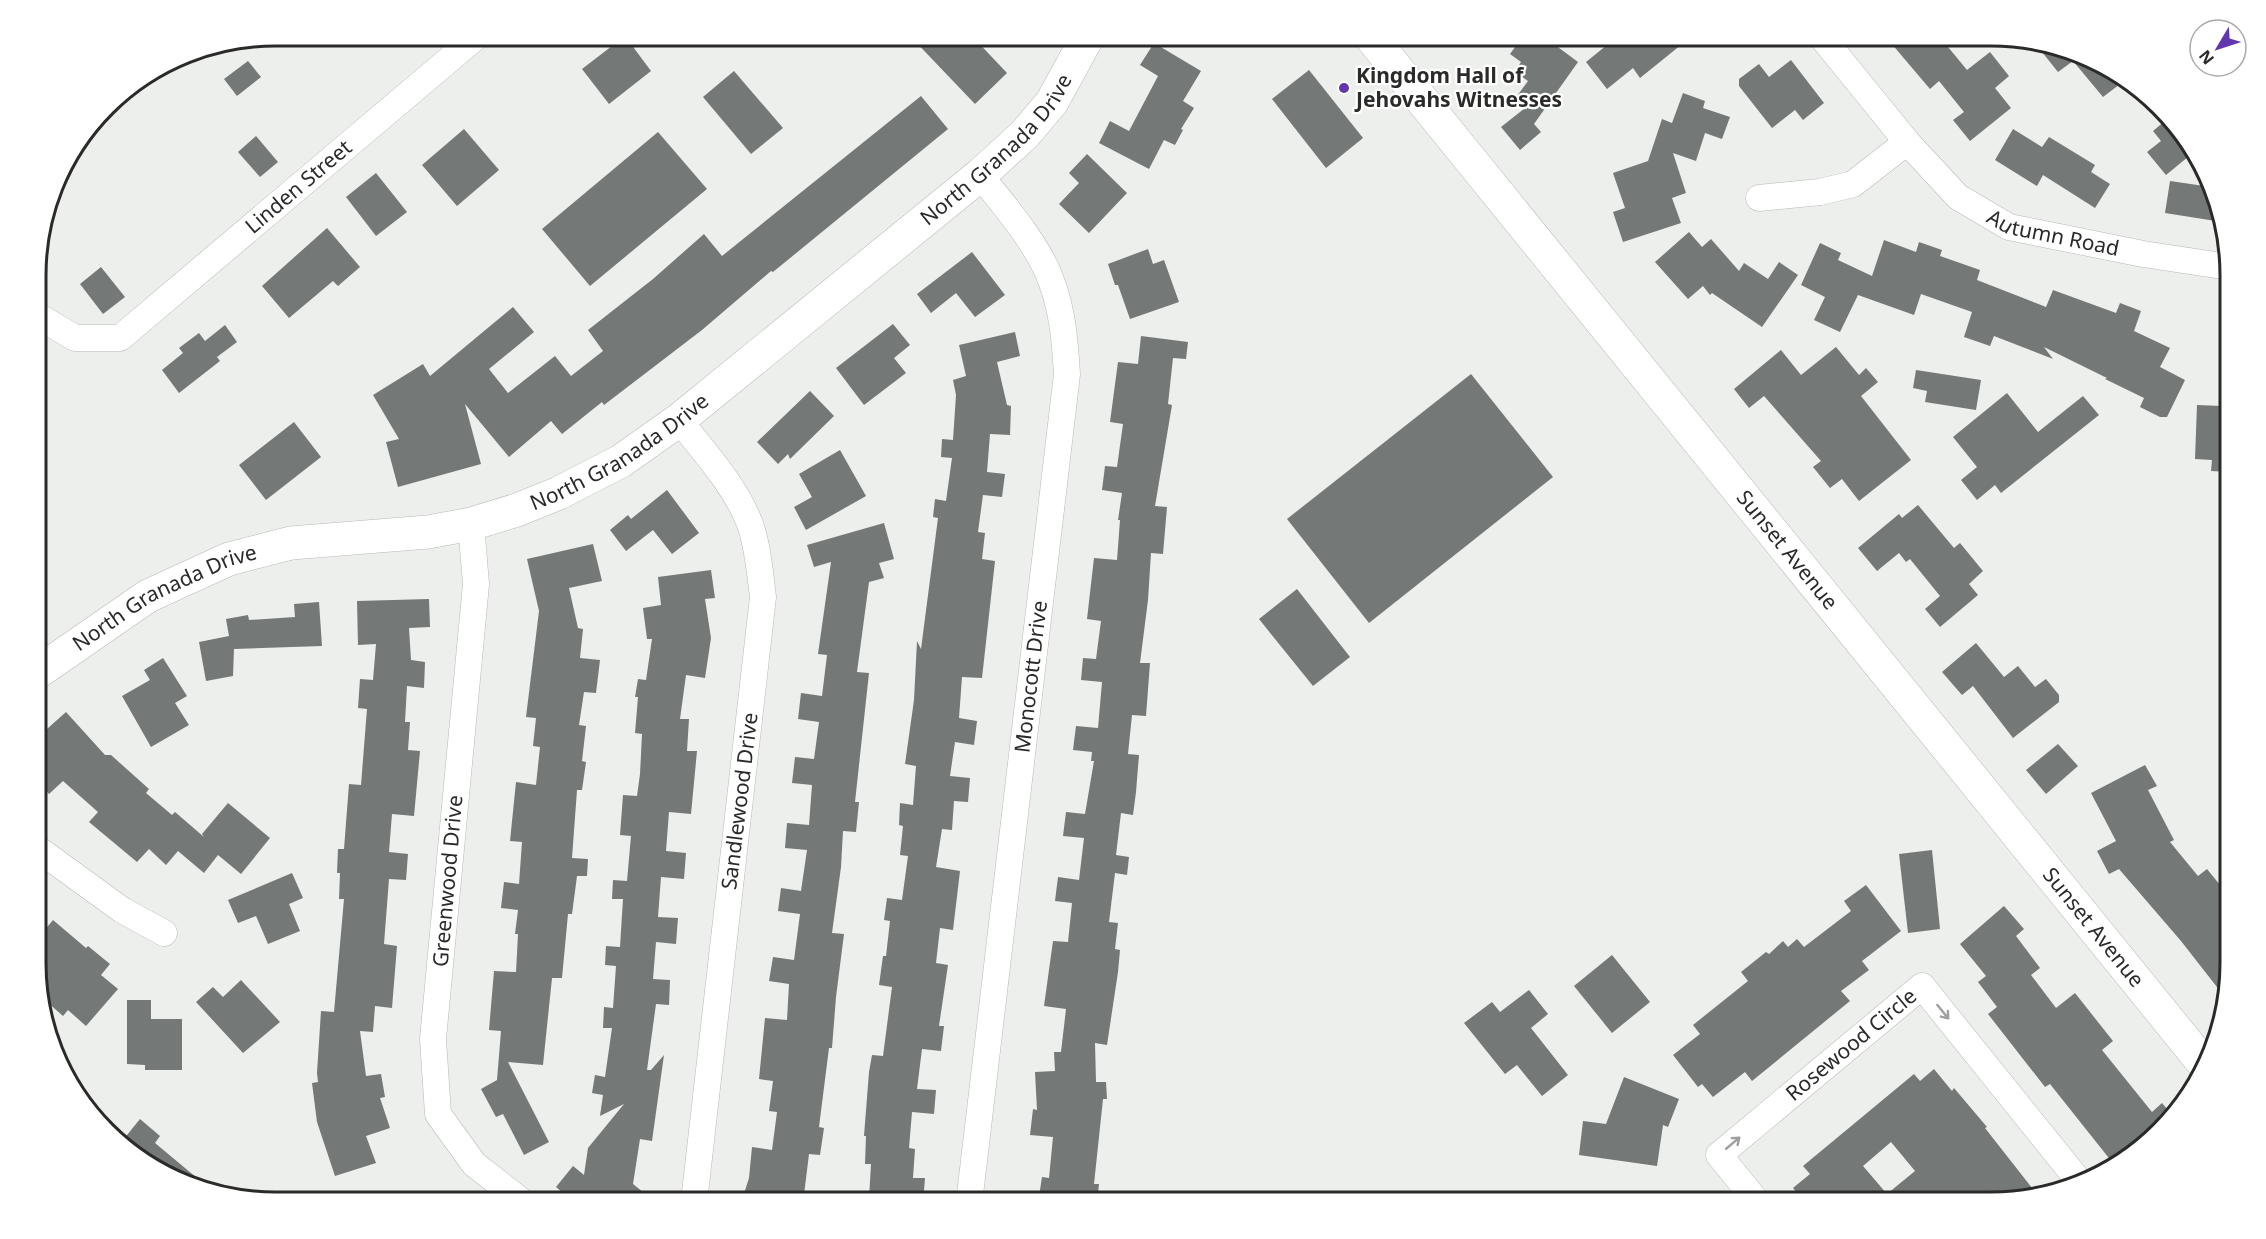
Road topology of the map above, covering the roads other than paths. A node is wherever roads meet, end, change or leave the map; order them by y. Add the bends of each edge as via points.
1 (465, 46) edge
2 (1083, 46) edge
3 (1378, 46) edge
4 (1829, 46) edge
5 (1907, 142) junction
6 (980, 175) junction
7 (1759, 198) dead end
8 (2219, 266) edge
9 (46, 321) edge
10 (679, 420) junction
11 (471, 524) junction
12 (46, 666) edge
13 (46, 855) edge
14 (164, 933) dead end
15 (2199, 1058) edge
16 (2075, 1176) edge
17 (510, 1192) edge
18 (695, 1192) edge
19 (970, 1192) edge
20 (1749, 1192) edge

1 - 9 street, Linden Street via 120,338 75,338
2 - 6 main road, North Granada Drive via 1052,102 1024,135
3 - 15 main road, Sunset Avenue
4 - 5 street, Autumn Road
5 - 7 street via 1853,184 1820,192
5 - 8 street, Autumn Road via 1958,197 2009,227
6 - 10 main road, North Granada Drive
6 - 19 street, Monocott Drive via 1029,240 1052,282 1065,332 1067,374
10 - 11 main road, North Granada Drive via 621,461 559,493
10 - 18 street, Sandlewood Drive via 729,485 750,523 764,597
11 - 12 main road, North Granada Drive via 428,532 291,543 229,559 148,596
11 - 17 street, Greenwood Drive via 476,584 433,1040 438,1114 474,1164
13 - 14 street via 122,910
20 -> 16 street, Rosewood Circle via 1719,1155 1922,986

